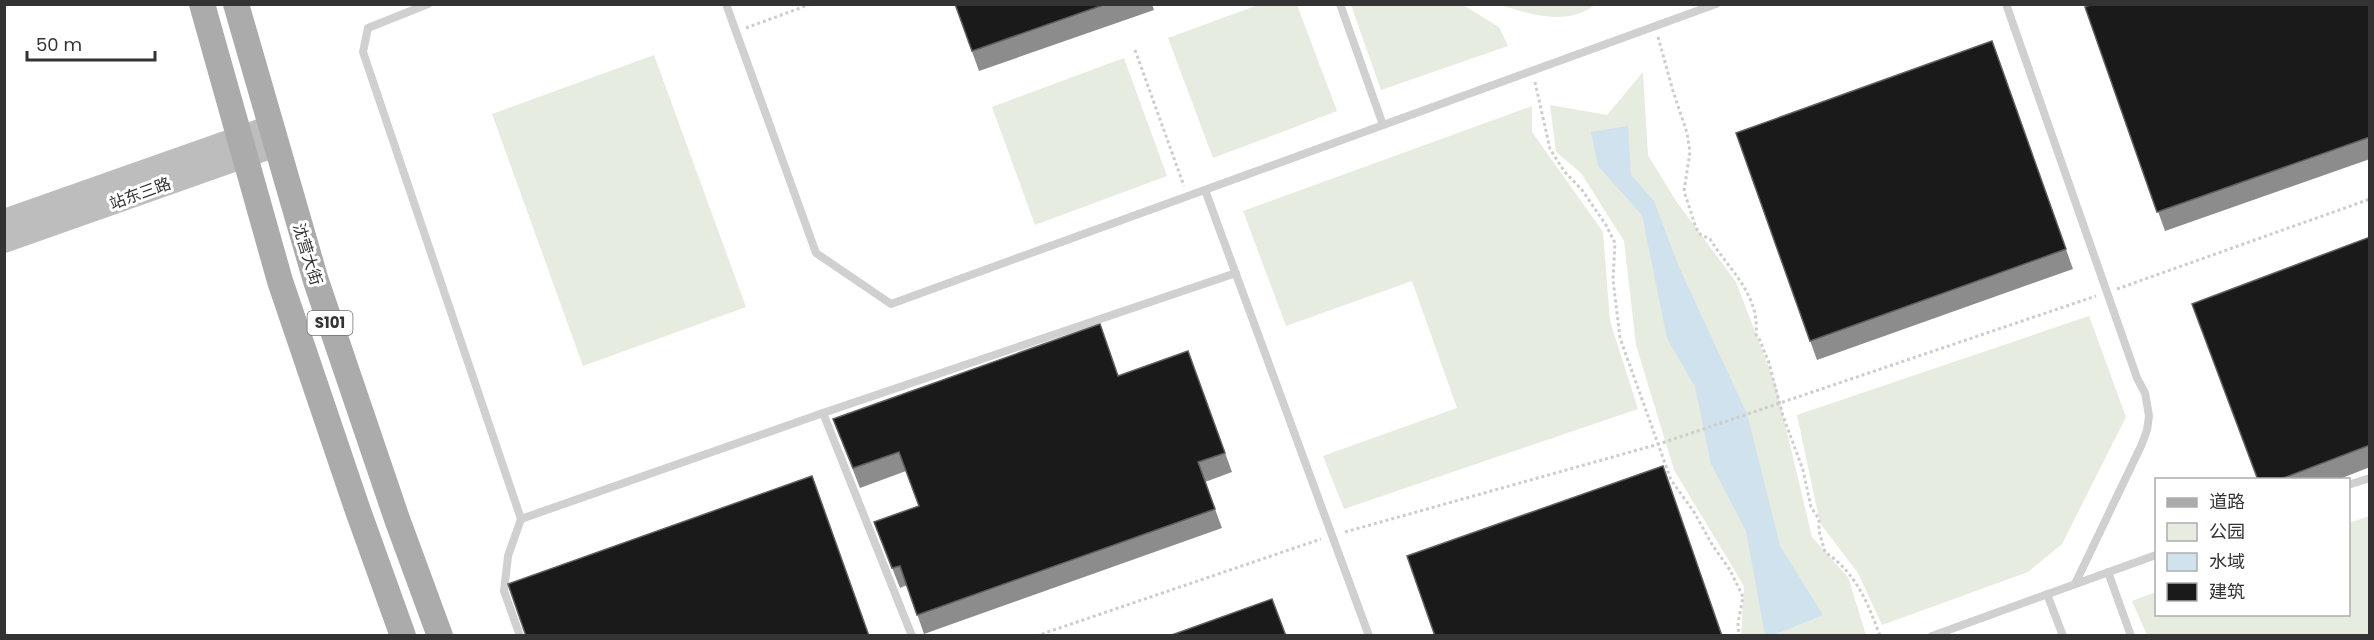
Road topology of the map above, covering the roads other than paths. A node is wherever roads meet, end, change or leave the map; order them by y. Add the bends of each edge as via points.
1 (202, 4) edge
2 (236, 4) edge
3 (428, 4) edge
4 (726, 4) edge
5 (1340, 4) edge
6 (1716, 4) edge
7 (2006, 4) edge
8 (1383, 125) junction
9 (273, 136) junction
10 (242, 147) junction
11 (1205, 190) junction
12 (4, 221) edge
13 (4, 241) edge
14 (1236, 273) junction
15 (823, 413) junction
16 (2370, 478) edge
17 (2350, 485) edge
18 (521, 519) junction
19 (2155, 556) edge
20 (2108, 572) junction
21 (2074, 584) junction
22 (2048, 594) junction
23 (403, 636) edge
24 (440, 636) edge
25 (520, 636) edge
26 (912, 636) edge
27 (1369, 636) edge
28 (1932, 636) edge
29 (2063, 636) edge
30 (2131, 636) edge

1 - 10 main road, 沈营大街 / S101
2 - 9 main road, 沈营大街 / S101
3 - 18 lane via 368,28 363,52
4 - 11 lane via 816,253 891,304
5 - 8 lane
6 - 8 lane
7 - 21 lane via 2145,393 2149,416 2142,444
8 - 11 lane
9 - 10 street, 站东三路
9 - 24 main road, 沈营大街 / S101 via 320,293
10 - 12 street, 站东三路
10 - 13 street, 站东三路
10 - 23 main road, 沈营大街 / S101 via 284,292
11 - 14 lane
14 - 15 lane
14 - 27 lane
15 - 18 lane
15 - 26 lane
16 - 17 lane
18 - 25 lane via 508,556 504,591
19 - 20 lane
20 - 21 lane
20 - 30 lane
21 - 22 lane
22 - 28 lane
22 - 29 lane

